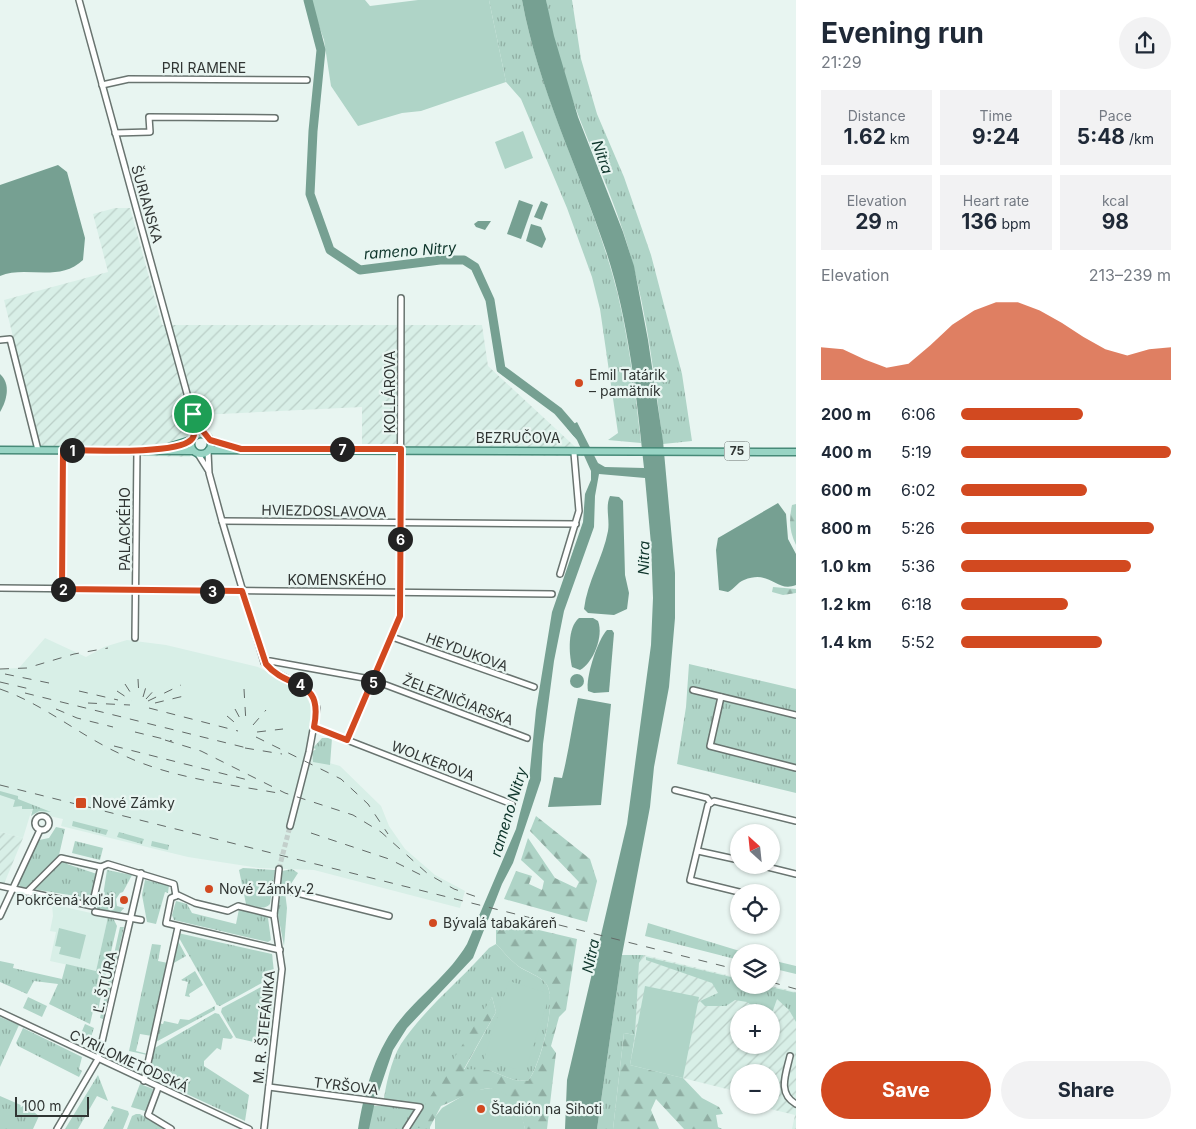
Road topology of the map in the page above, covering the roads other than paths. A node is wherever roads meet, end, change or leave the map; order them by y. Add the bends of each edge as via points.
1 (79, 0) edge
2 (307, 80) dead end
3 (102, 85) junction
4 (275, 118) dead end
5 (115, 133) junction
6 (401, 298) dead end
7 (0, 340) edge
8 (193, 414) junction
9 (205, 434) junction
10 (193, 438) junction
11 (210, 440) junction
12 (241, 449) junction
13 (401, 449) junction
14 (0, 450) edge
15 (38, 450) junction
16 (63, 450) junction
17 (137, 450) junction
18 (151, 450) junction
19 (208, 451) junction
20 (195, 452) junction
21 (576, 452) junction
22 (796, 452) edge
23 (209, 473) junction
24 (222, 521) junction
25 (400, 523) junction
26 (576, 524) junction
27 (560, 574) dead end
28 (0, 588) edge
29 (62, 589) junction
30 (136, 590) junction
31 (242, 591) junction
32 (400, 592) junction
33 (552, 594) dead end
34 (392, 637) junction
35 (135, 638) dead end
36 (264, 662) junction
37 (374, 680) junction
38 (534, 687) dead end
39 (693, 690) dead end
40 (721, 697) junction
41 (796, 715) edge
42 (314, 727) junction
43 (527, 738) dead end
44 (347, 740) junction
45 (796, 768) edge
46 (675, 790) dead end
47 (712, 802) junction
48 (512, 804) dead end
49 (796, 821) edge
50 (290, 826) tunnel mouth
51 (40, 830) dead end
52 (698, 851) junction
53 (730, 858) edge
54 (101, 867) junction
55 (280, 869) tunnel mouth
56 (780, 870) edge
57 (140, 873) junction
58 (796, 874) edge
59 (0, 886) edge
60 (277, 888) junction
61 (12, 889) junction
62 (730, 890) edge
63 (27, 892) junction
64 (176, 896) junction
65 (95, 912) dead end
66 (274, 915) junction
67 (0, 916) edge
68 (389, 916) dead end
69 (131, 918) junction
70 (141, 920) dead end
71 (178, 927) junction
72 (280, 950) junction
73 (0, 1012) edge
74 (790, 1056) dead end
75 (98, 1059) junction
76 (144, 1081) junction
77 (269, 1087) junction
78 (158, 1088) junction
79 (796, 1104) edge
80 (242, 1128) edge
81 (57, 1129) edge
82 (171, 1129) edge
83 (249, 1129) edge
84 (264, 1129) edge
85 (406, 1129) edge

1 - 3 street, ŠURIANSKA
2 - 3 street, PRI RAMENE via 130,80
3 - 5 street, ŠURIANSKA
4 - 5 street via 149,117 150,132
5 - 8 street, ŠURIANSKA
6 - 13 street, KOLLÁROVA
7 - 15 street via 10,339
8 - 9 street, ŠURIANSKA
8 - 10 street, ŠURIANSKA
9 - 10 main road, 75
9 - 11 main road
10 - 18 main road, 75
10 - 20 main road
11 - 12 main road, BEZRUČOVA / 75
11 - 19 main road
12 - 13 main road, BEZRUČOVA / 75
12 - 19 main road, BEZRUČOVA / 75
13 - 21 main road, BEZRUČOVA / 75
13 - 25 street, KOLLÁROVA
14 - 15 main road, 75
15 - 16 main road, 75
16 - 17 main road, 75 via 83,447
16 - 29 street
17 - 18 main road, 75
17 - 30 street, PALACKÉHO
18 - 20 main road, 75
19 - 20 main road, BEZRUČOVA / 75
19 - 23 street
20 - 23 street
21 - 22 main road, BEZRUČOVA / 75
21 - 26 street via 580,500
23 - 24 street
24 - 25 street, HVIEZDOSLAVOVA
24 - 31 street
25 - 26 street, HVIEZDOSLAVOVA
25 - 32 street, KOLLÁROVA
26 - 27 street
28 - 29 street, KOMENSKÉHO
29 - 30 street, KOMENSKÉHO
30 - 31 street, KOMENSKÉHO
30 - 35 street, PALACKÉHO
31 - 32 street, KOMENSKÉHO
31 - 36 street
32 - 33 street, KOMENSKÉHO
32 - 34 street, KOLLÁROVA via 400,616
34 - 37 street, KOLLÁROVA
34 - 38 street, HEYDUKOVA
36 - 37 street, ŽELEZNIČIARSKA
36 - 42 street via 311,694 316,708
37 - 43 street, ŽELEZNIČIARSKA
37 - 44 street, KOLLÁROVA
39 - 40 street
40 - 41 street
40 - 45 street via 710,746
42 - 44 street
42 - 50 street
44 - 48 street, WOLKEROVA
46 - 47 street
47 - 49 street
47 - 52 street via 708,806
51 - 61 street
52 - 53 street
52 - 62 street via 690,880
54 - 57 street via 108,864
54 - 63 street via 60,858
54 - 63 street via 92,906
55 - 60 street, M. R. ŠTEFÁNIKA
56 - 58 street
57 - 64 street via 174,884
57 - 69 street, Ľ. ŠTÚRA
59 - 61 street
60 - 66 street, M. R. ŠTEFÁNIKA
60 - 68 street via 301,891
61 - 63 street
61 - 67 street
64 - 66 street via 228,911 238,906
64 - 71 street via 171,898 166,923
65 - 69 street
66 - 72 street, M. R. ŠTEFÁNIKA
69 - 70 street
69 - 75 street, Ľ. ŠTÚRA
71 - 72 street
71 - 76 street
72 - 77 street, M. R. ŠTEFÁNIKA via 282,969
73 - 75 street, CYRILOMETODSKÁ
74 - 79 street via 783,1087 787,1097
75 - 76 street, CYRILOMETODSKÁ
75 - 81 street, Ľ. ŠTÚRA
76 - 78 street, CYRILOMETODSKÁ
77 - 84 street, M. R. ŠTEFÁNIKA
77 - 85 street, TYRŠOVA via 420,1107
78 - 80 street, CYRILOMETODSKÁ
78 - 82 street via 148,1115
80 - 83 street, CYRILOMETODSKÁ

